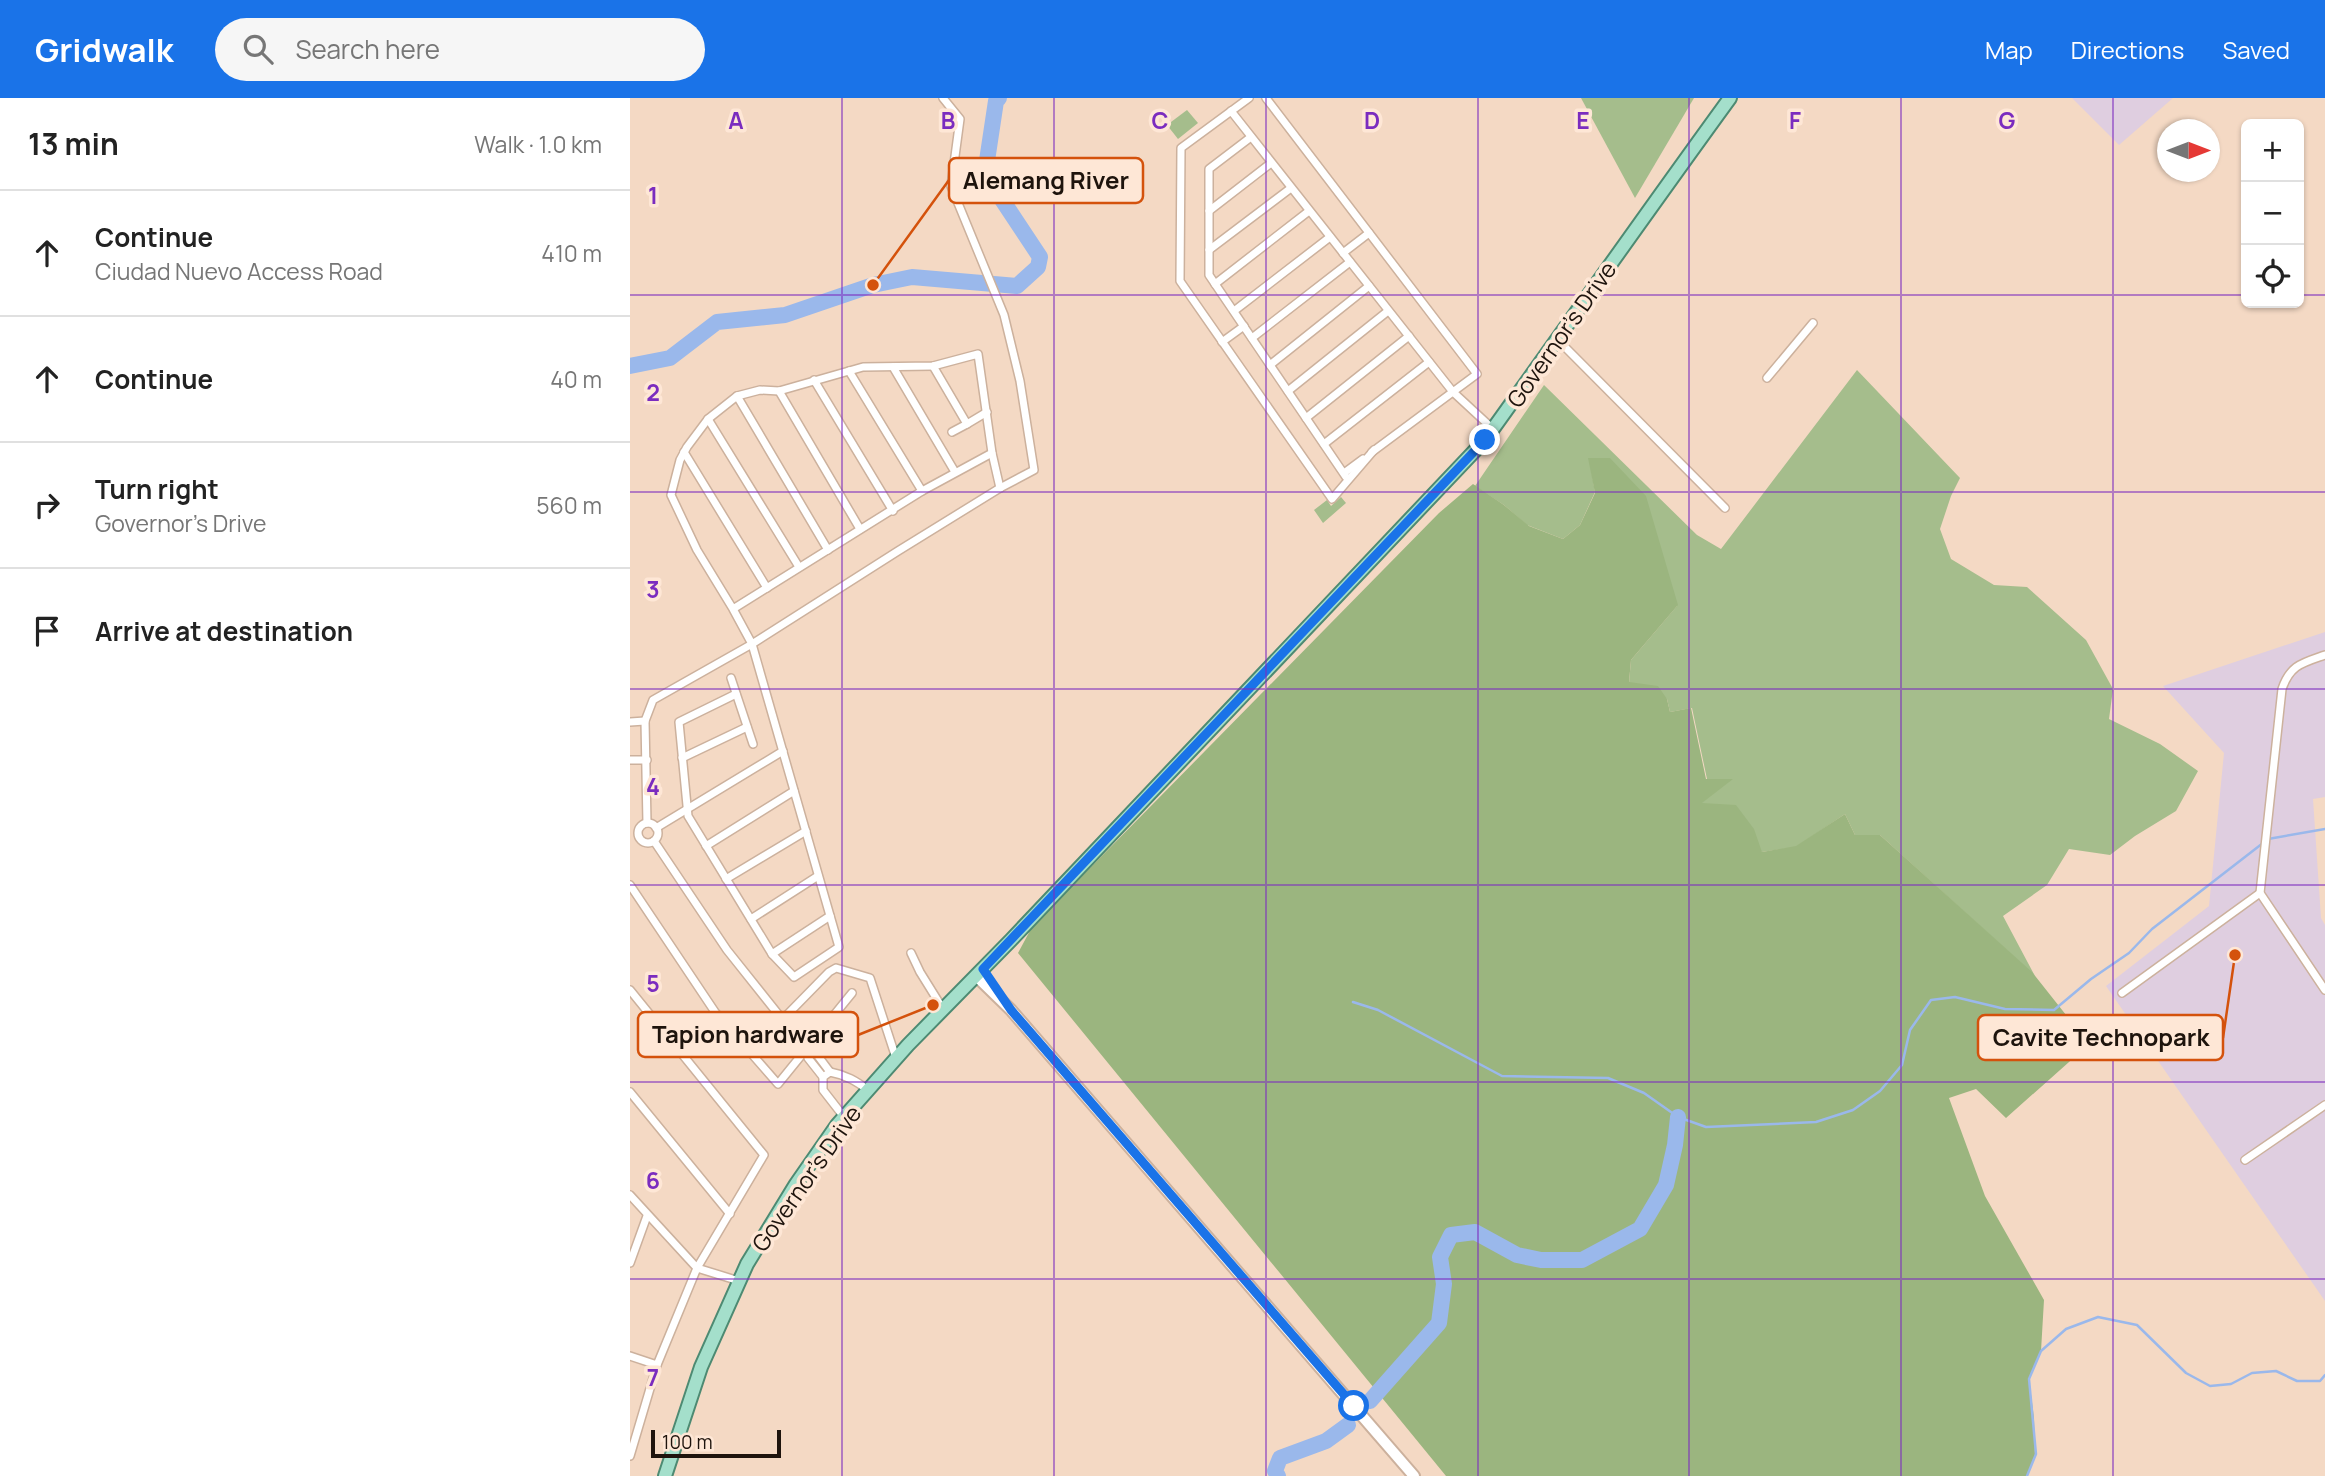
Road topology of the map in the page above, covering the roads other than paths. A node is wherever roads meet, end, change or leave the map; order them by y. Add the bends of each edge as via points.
1 (943, 98) edge
2 (1249, 98) edge
3 (1266, 98) edge
4 (1730, 98) edge
5 (1231, 111) junction
6 (1251, 137) junction
7 (1271, 163) junction
8 (1291, 188) junction
9 (1209, 211) junction
10 (1309, 211) junction
11 (1369, 233) junction
12 (1330, 237) junction
13 (1209, 250) junction
14 (1343, 253) junction
15 (1350, 262) junction
16 (1215, 284) junction
17 (1369, 286) junction
18 (1234, 311) junction
19 (1388, 311) junction
20 (1813, 323) dead end
21 (1244, 327) junction
22 (1409, 336) junction
23 (1252, 338) junction
24 (1558, 340) junction
25 (1222, 342) junction
26 (1429, 362) junction
27 (1270, 365) junction
28 (933, 366) junction
29 (893, 367) junction
30 (849, 370) junction
31 (1767, 378) dead end
32 (814, 380) junction
33 (779, 391) junction
34 (1288, 391) junction
35 (1453, 392) junction
36 (737, 396) junction
37 (987, 412) junction
38 (1306, 418) junction
39 (708, 419) junction
40 (967, 424) junction
41 (1493, 429) junction
42 (952, 432) dead end
43 (1324, 444) junction
44 (684, 452) junction
45 (992, 453) junction
46 (956, 472) junction
47 (1346, 476) junction
48 (1000, 488) junction
49 (922, 491) junction
50 (1725, 508) dead end
51 (893, 511) junction
52 (860, 529) junction
53 (828, 550) junction
54 (799, 567) junction
55 (767, 588) junction
56 (733, 609) junction
57 (752, 644) junction
58 (2325, 655) edge
59 (731, 678) dead end
60 (736, 694) junction
61 (645, 721) junction
62 (630, 722) edge
63 (747, 727) junction
64 (753, 744) dead end
65 (783, 751) junction
66 (682, 758) junction
67 (630, 760) edge
68 (647, 760) junction
69 (794, 792) junction
70 (688, 809) junction
71 (647, 823) junction
72 (656, 828) junction
73 (806, 831) junction
74 (634, 836) edge
75 (654, 841) junction
76 (706, 846) junction
77 (818, 876) junction
78 (726, 879) junction
79 (630, 884) edge
80 (2260, 894) junction
81 (830, 916) junction
82 (751, 919) junction
83 (911, 953) dead end
84 (772, 954) junction
85 (979, 972) junction
86 (630, 990) edge
87 (2325, 990) edge
88 (852, 993) dead end
89 (2122, 993) dead end
90 (943, 1009) junction
91 (783, 1020) junction
92 (806, 1049) junction
93 (896, 1058) junction
94 (830, 1072) junction
95 (822, 1077) junction
96 (868, 1090) junction
97 (630, 1092) edge
98 (2325, 1105) edge
99 (844, 1117) junction
100 (2245, 1160) dead end
101 (630, 1195) edge
102 (730, 1214) junction
103 (647, 1216) junction
104 (630, 1263) edge
105 (697, 1268) junction
106 (738, 1281) junction
107 (630, 1356) edge
108 (657, 1365) junction
109 (630, 1456) edge
110 (665, 1476) edge
111 (1414, 1476) edge

1 - 48 street via 960,119 951,186 1004,315 1034,470
2 - 5 street
3 - 11 street
4 - 24 main road, Governor's Drive
5 - 6 street
5 - 25 street via 1181,148 1180,281
6 - 7 street
6 - 9 street via 1209,169
7 - 8 street
7 - 9 street
8 - 10 street
8 - 13 street
9 - 13 street
10 - 12 street
10 - 16 street
11 - 14 street
11 - 35 street via 1477,374
12 - 14 street
12 - 18 street
13 - 16 street via 1209,275
14 - 15 street
15 - 17 street
15 - 23 street
16 - 18 street
17 - 19 street
17 - 27 street
18 - 21 street
19 - 22 street
19 - 34 street
20 - 31 street
21 - 23 street
21 - 25 street
22 - 26 street
22 - 38 street
23 - 27 street
24 - 41 main road, Governor's Drive
24 - 50 street
25 - 47 street via 1332,499
26 - 35 street
26 - 43 street
27 - 34 street
28 - 29 street
28 - 37 street via 978,355
28 - 40 street
29 - 30 street
29 - 46 street
30 - 32 street
30 - 49 street
32 - 33 street
32 - 51 street
33 - 36 street
33 - 52 street
34 - 38 street
35 - 41 street
35 - 47 street
36 - 39 street
36 - 53 street
37 - 40 street
37 - 45 street
38 - 43 street
39 - 44 street
39 - 54 street
40 - 42 street
41 - 85 main road, Governor's Drive
43 - 47 street
44 - 55 street
44 - 56 street via 671,495
45 - 46 street
45 - 48 street
46 - 49 street
48 - 57 street
49 - 51 street
51 - 52 street
52 - 53 street
53 - 54 street
54 - 55 street
55 - 56 street
56 - 57 street
57 - 61 street via 653,700
57 - 65 street
58 - 80 street via 2295,666 2281,689
59 - 60 street
60 - 63 street
60 - 66 street via 679,722
61 - 62 street
61 - 68 street
63 - 64 street
63 - 66 street
65 - 69 street
65 - 70 street
66 - 70 street
67 - 68 street
68 - 71 street
69 - 73 street
69 - 76 street
70 - 72 street
70 - 76 street
71 - 72 street
71 - 74 street
72 - 75 street
73 - 77 street
73 - 78 street
74 - 75 street
75 - 91 street via 727,950
76 - 78 street
77 - 81 street
77 - 82 street
78 - 82 street
79 - 92 street via 715,1012 778,1084
80 - 87 street
80 - 89 street
81 - 84 street
81 - 84 street via 839,947 794,977
82 - 84 street
83 - 90 street
85 - 90 main road, Governor's Drive
85 - 111 street
86 - 102 street via 764,1155
88 - 92 street
90 - 93 main road, Governor's Drive
91 - 92 street
91 - 93 street via 836,968 870,978
92 - 94 street via 815,1052
92 - 95 street
93 - 96 main road, Governor's Drive
94 - 95 street
94 - 96 street via 852,1078
95 - 99 street via 822,1090
96 - 99 main road, Governor's Drive
97 - 102 street
98 - 100 street
99 - 106 main road, Governor's Drive via 779,1210
101 - 103 street
102 - 105 street
103 - 104 street
103 - 105 street
105 - 106 street
105 - 108 street
106 - 110 main road, Governor's Drive via 701,1367
107 - 108 street
108 - 109 street

